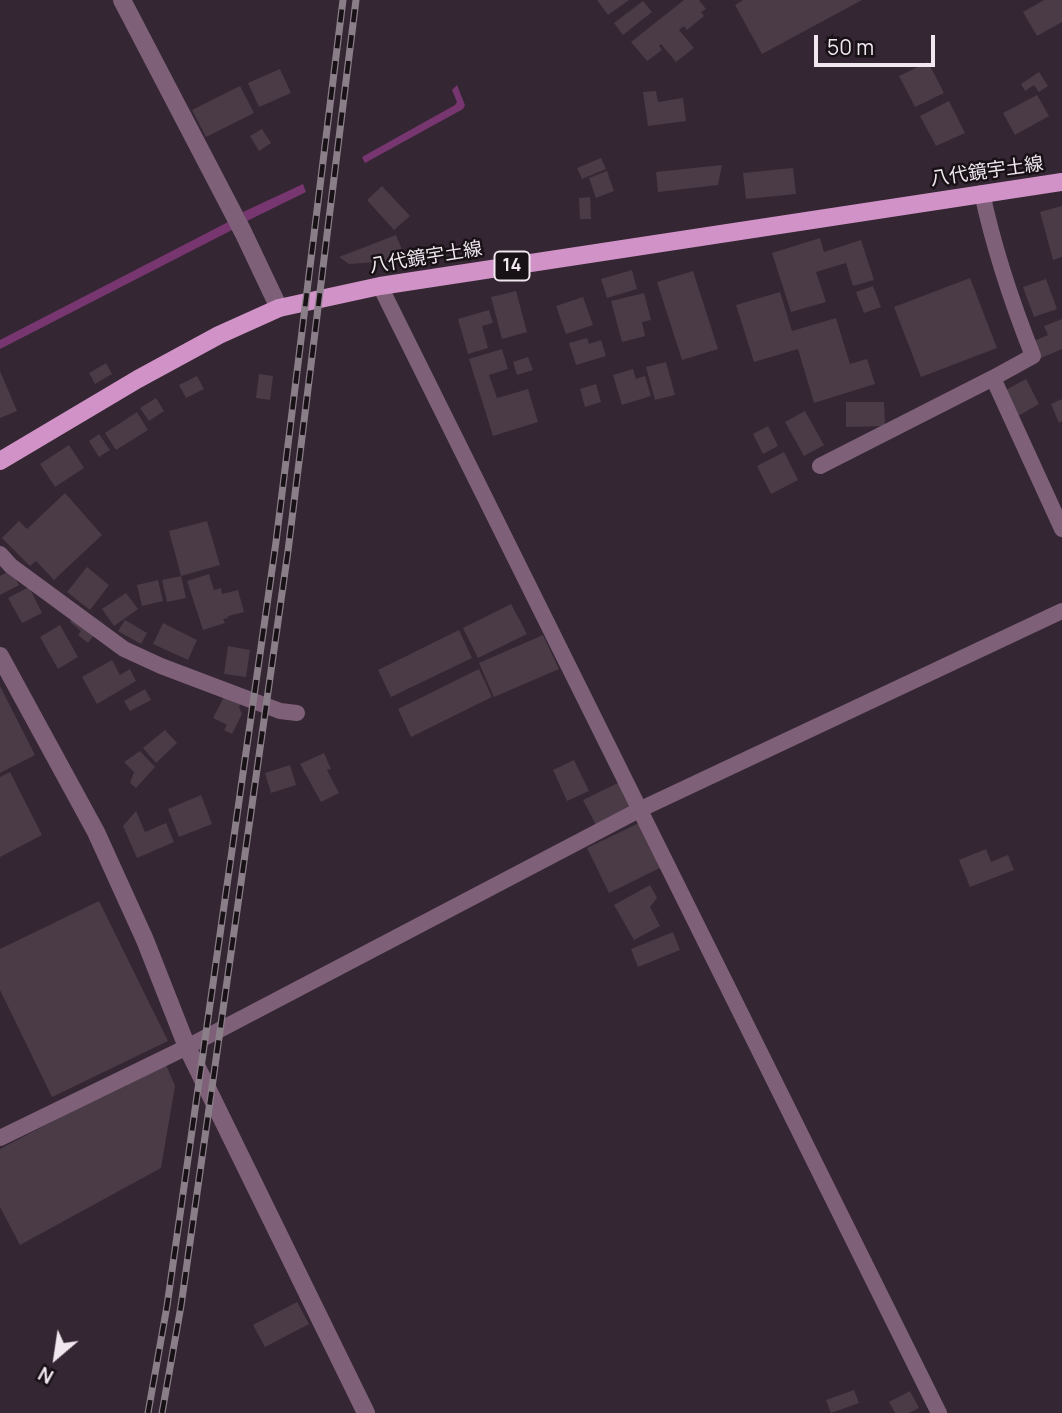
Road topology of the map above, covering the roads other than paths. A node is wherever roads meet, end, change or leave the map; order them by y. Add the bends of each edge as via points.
1 (122, 0) edge
2 (1062, 182) edge
3 (982, 194) junction
4 (380, 286) junction
5 (279, 308) junction
6 (993, 378) junction
7 (0, 461) edge
8 (820, 466) dead end
9 (1062, 528) edge
10 (0, 554) edge
11 (1062, 611) edge
12 (0, 656) edge
13 (297, 713) dead end
14 (641, 809) junction
15 (187, 1047) junction
16 (0, 1138) edge
17 (366, 1413) edge
18 (939, 1413) edge

1 - 5 street
2 - 3 main road, 八代鏡宇土線 / 14
3 - 4 main road, 八代鏡宇土線 / 14
3 - 6 street via 1016,314 1033,356
4 - 5 main road, 八代鏡宇土線 / 14
4 - 14 street
5 - 7 main road, 八代鏡宇土線 / 14 via 149,373
6 - 8 street
6 - 9 street
10 - 13 street via 124,649 280,711
11 - 14 street
12 - 15 street via 96,832
14 - 15 street
14 - 18 street
15 - 16 street
15 - 17 street

